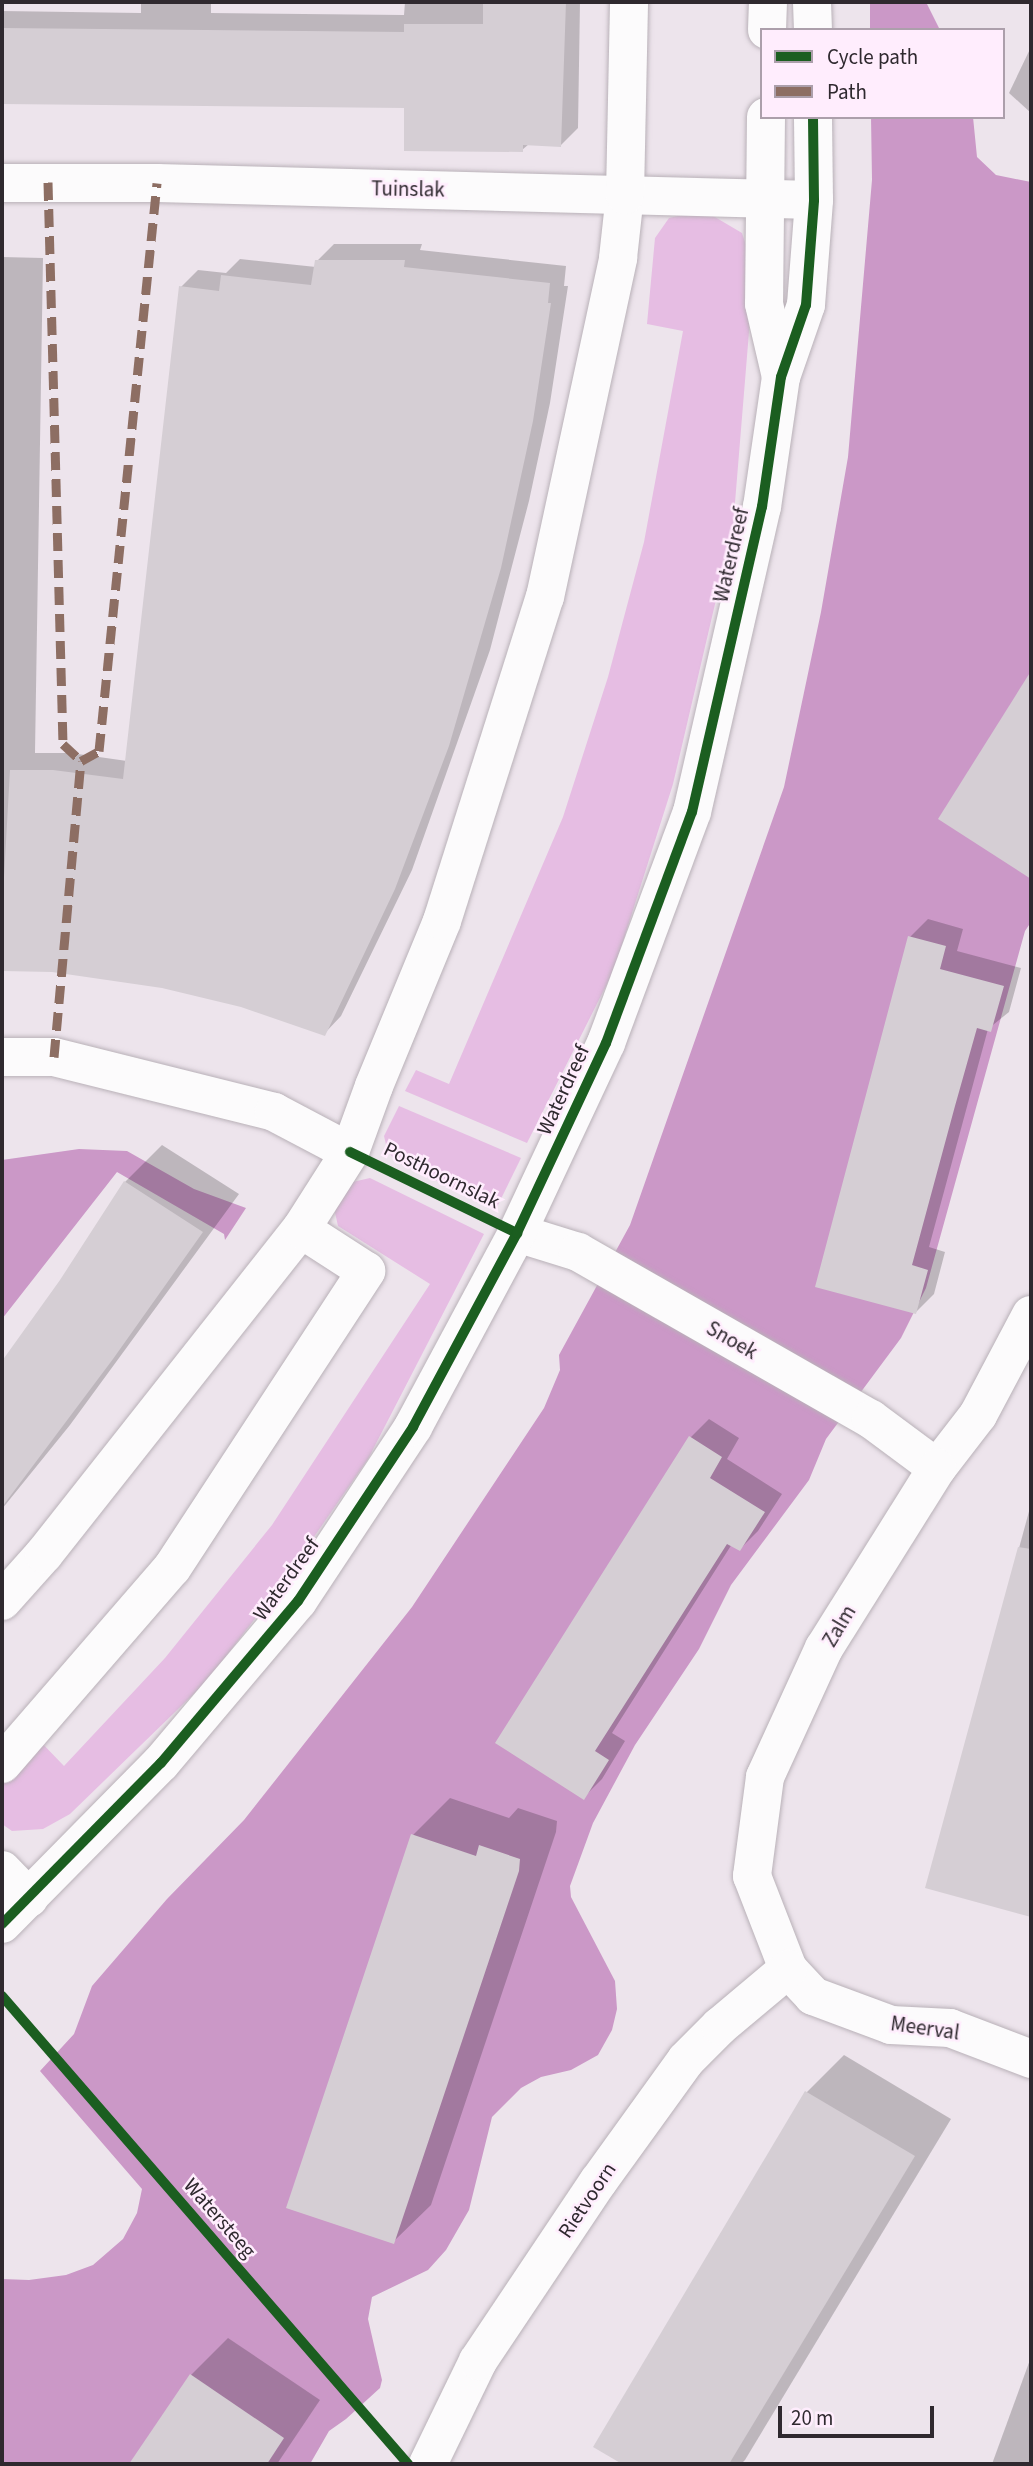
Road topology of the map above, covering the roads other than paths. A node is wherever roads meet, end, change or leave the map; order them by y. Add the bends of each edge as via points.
1 (629, 2) edge
2 (768, 2) edge
3 (812, 2) edge
4 (767, 28) edge
5 (813, 28) edge
6 (766, 119) edge
7 (813, 119) edge
8 (2, 183) edge
9 (625, 194) junction
10 (765, 197) junction
11 (814, 200) junction
12 (781, 377) junction
13 (2, 1057) edge
14 (350, 1152) junction
15 (301, 1229) junction
16 (517, 1233) junction
17 (1031, 1315) edge
18 (937, 1468) junction
19 (2, 1601) edge
20 (2, 1764) edge
21 (2, 1870) edge
22 (15, 1911) edge
23 (788, 1969) junction
24 (1031, 2059) edge
25 (428, 2464) edge

1 - 9 street
2 - 4 street
3 - 5 street
6 - 10 street, Waterdreef
7 - 11 street, Waterdreef
8 - 9 street, Tuinslak
9 - 10 street, Tuinslak
9 - 14 street via 618,258 545,597 442,920
10 - 11 street, Tuinslak
10 - 12 street, Waterdreef via 764,304
11 - 12 street, Waterdreef via 806,305
12 - 16 street, Waterdreef via 762,507 692,812 606,1042
13 - 14 street, Posthoornslak via 54,1057 274,1112
14 - 15 street
15 - 19 street
15 - 20 street via 366,1271 172,1568
16 - 18 street, Snoek via 578,1252 871,1419
16 - 22 street, Waterdreef via 414,1427 298,1601 161,1763
17 - 18 street, Zalm via 978,1416
18 - 23 street, Zalm via 824,1648 765,1777 752,1876
21 - 22 street, Waterdreef
23 - 24 street, Meerval via 813,1996 849,2011 891,2025 950,2028
23 - 25 street, Rietvoorn via 686,2060 478,2361

